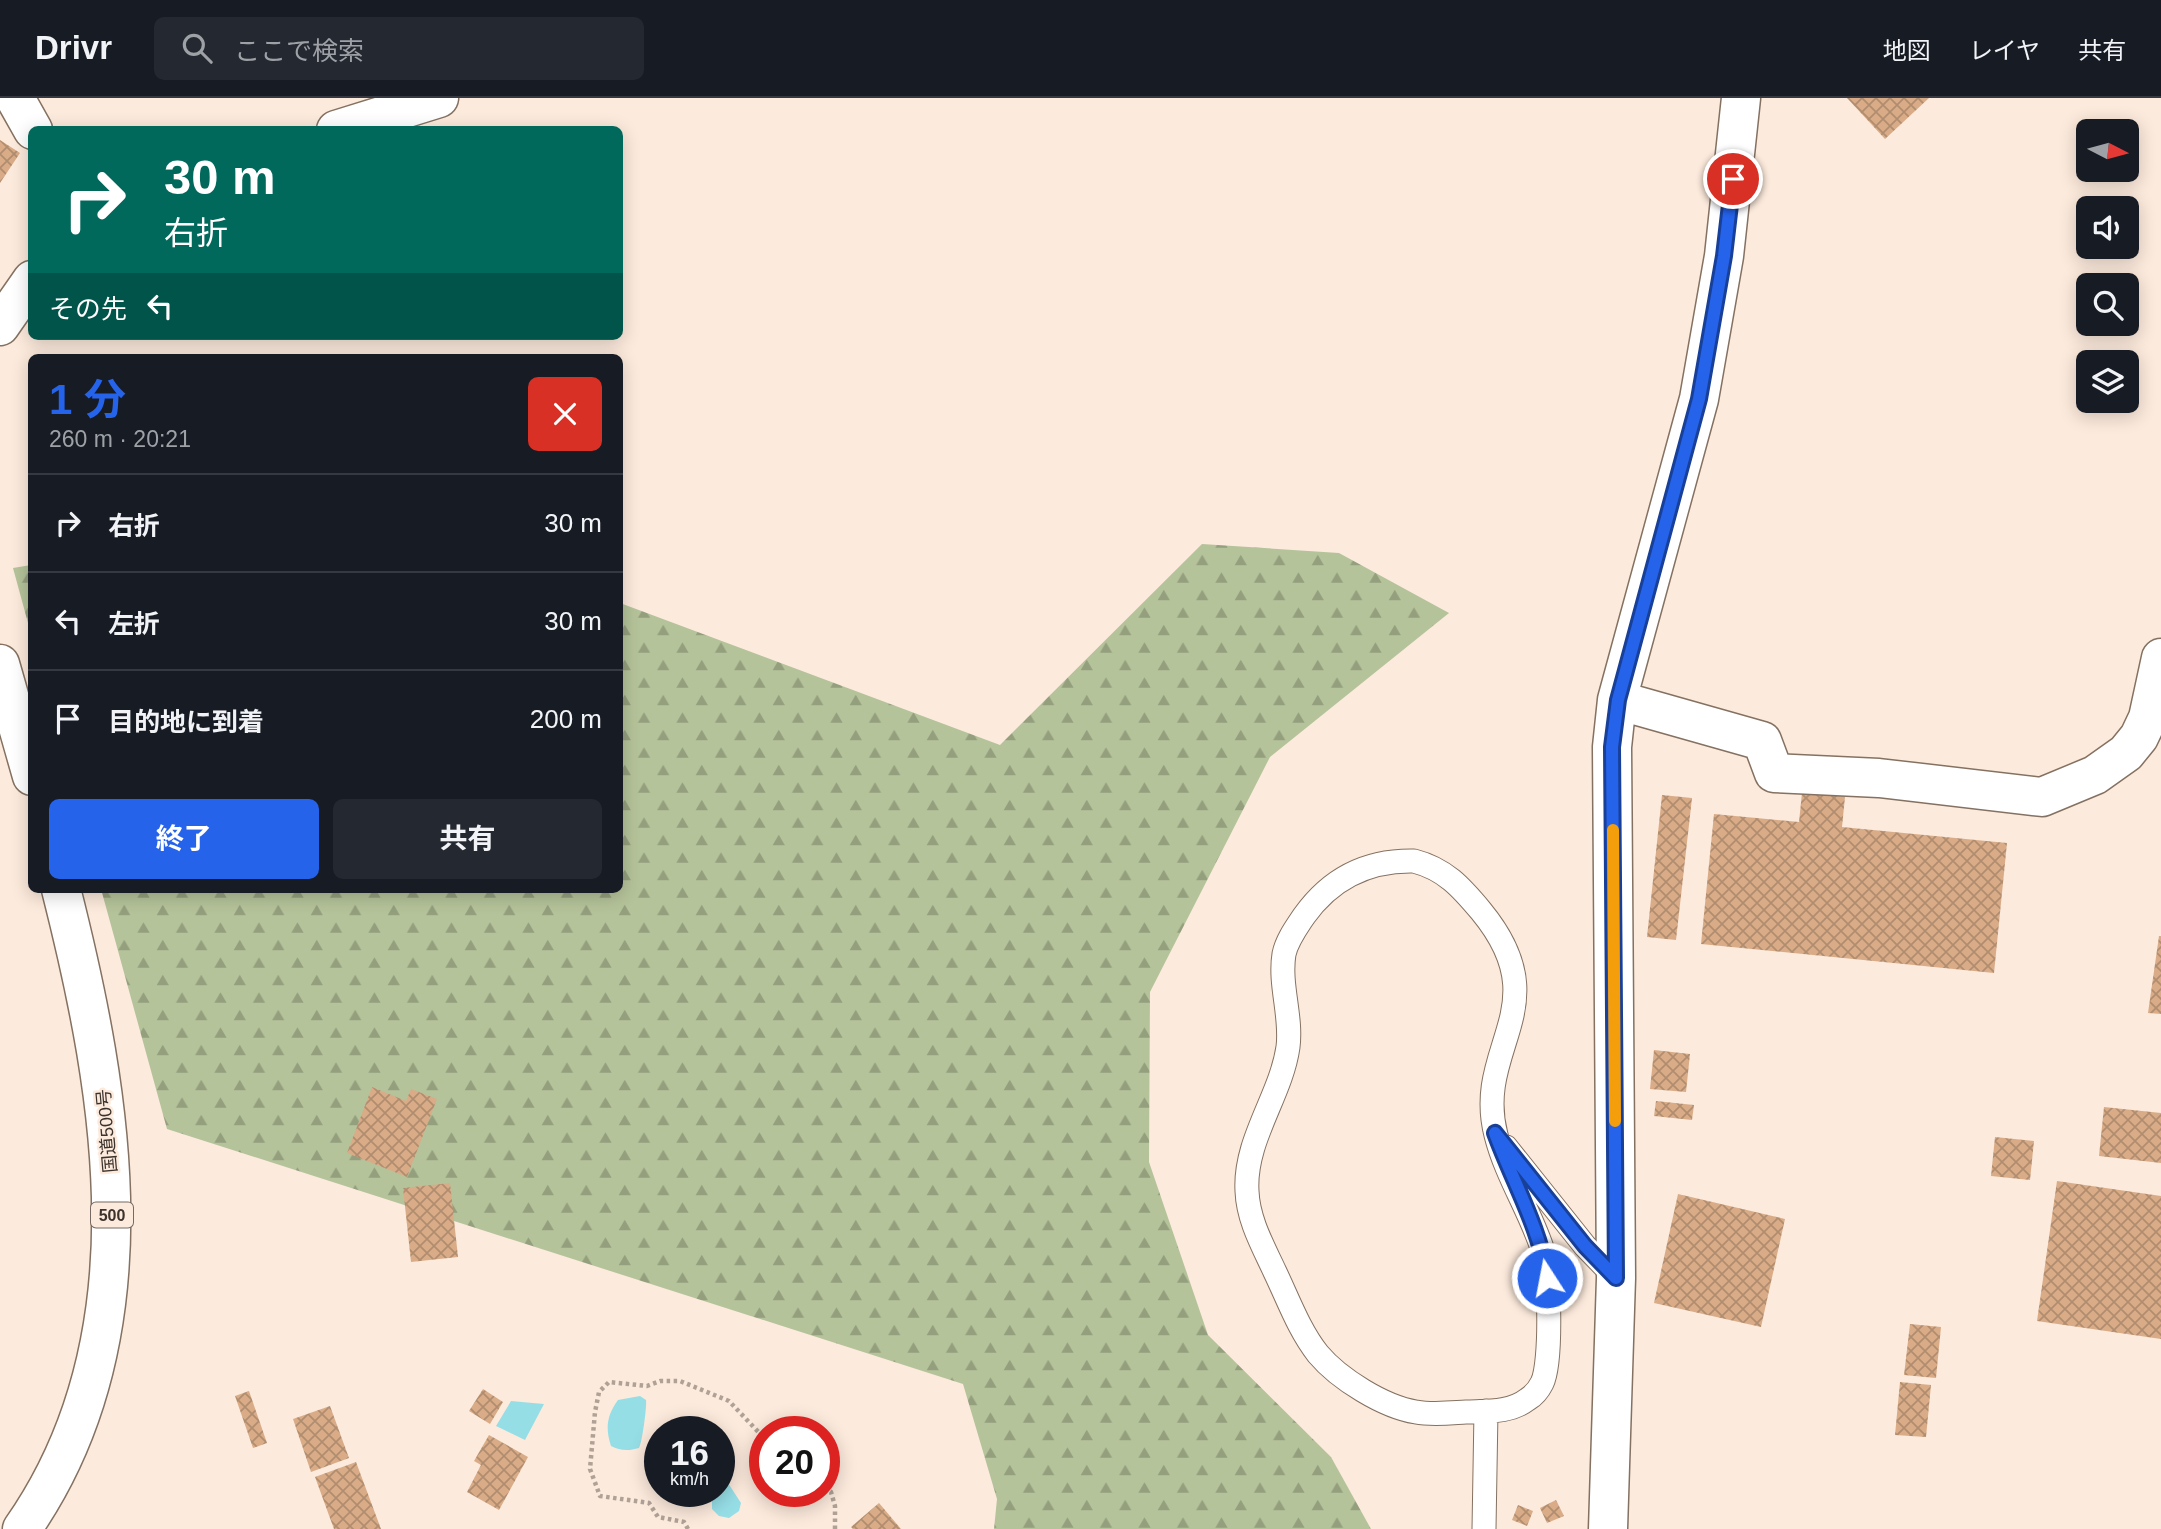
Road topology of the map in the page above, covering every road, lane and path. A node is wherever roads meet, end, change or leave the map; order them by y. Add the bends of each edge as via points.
1 (15, 98) edge
2 (439, 98) edge
3 (1741, 98) edge
4 (31, 126) edge
5 (349, 126) edge
6 (28, 286) edge
7 (0, 326) edge
8 (2161, 658) edge
9 (0, 664) edge
10 (1618, 700) junction
11 (28, 762) edge
12 (62, 893) edge
13 (1495, 1133) junction
14 (1616, 1278) junction
15 (1486, 1411) junction
16 (749, 1421) edge
17 (835, 1507) edge
18 (22, 1529) edge
19 (688, 1529) edge
20 (835, 1529) edge
21 (1484, 1529) edge
22 (1608, 1529) edge

1 - 4 main road
2 - 5 main road
3 - 10 main road via 1724,256 1699,399
6 - 7 main road
8 - 10 main road via 2148,718 2126,753 2095,775 2042,797 1879,778 1774,773 1762,741
9 - 11 main road
10 - 14 main road via 1612,747
12 - 18 main road, 国道500号 / 500 via 90,1006 107,1114 112,1168 110,1263 85,1395 47,1489
13 - 14 lane
13 - 15 lane via 1543,1250 1548,1319 1543,1382 1531,1398 1516,1407
13 - 15 lane via 1493,1091 1516,1002 1515,976 1499,933 1454,879 1430,865 1386,863 1331,884 1296,928 1284,954 1289,1040 1282,1079 1251,1156 1247,1192 1251,1213 1301,1328 1321,1357 1400,1408 1432,1413
14 - 22 main road
15 - 21 lane
16 - 19 path via 736,1406 680,1381 647,1386 608,1382 599,1392 590,1469 600,1496 649,1503 658,1517 684,1522
17 - 20 path

